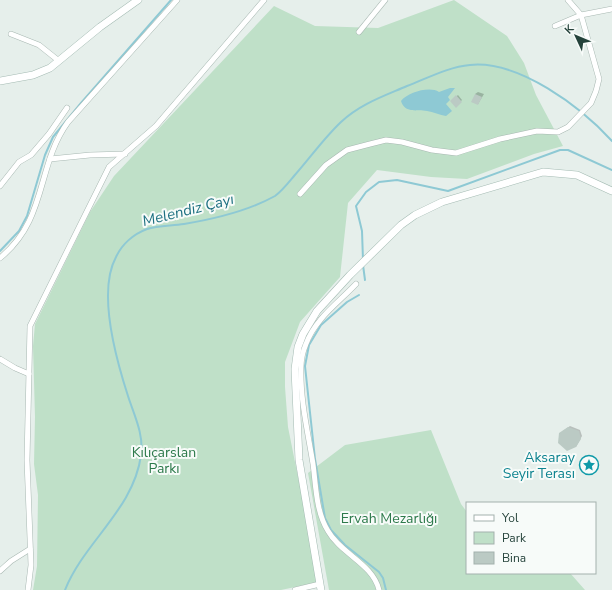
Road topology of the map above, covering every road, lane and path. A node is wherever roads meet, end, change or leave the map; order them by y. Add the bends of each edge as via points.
1 (138, 0) edge
2 (177, 0) edge
3 (264, 0) edge
4 (385, 0) edge
5 (568, 0) edge
6 (612, 9) edge
7 (581, 15) junction
8 (555, 26) dead end
9 (358, 32) dead end
10 (11, 34) dead end
11 (59, 61) junction
12 (0, 81) edge
13 (67, 108) dead end
14 (126, 154) junction
15 (50, 159) junction
16 (0, 186) edge
17 (612, 191) edge
18 (300, 194) dead end
19 (0, 258) edge
20 (356, 284) dead end
21 (0, 359) edge
22 (29, 374) junction
23 (30, 549) junction
24 (0, 571) edge
25 (320, 587) edge
26 (28, 590) edge
27 (295, 590) edge
28 (379, 590) edge

1 - 11 main road
2 - 15 street via 68,122 59,135
3 - 14 street via 156,126
4 - 9 street
5 - 7 street
6 - 7 street
7 - 8 street
7 - 18 street via 599,79 591,103 568,127 558,132 530,132 456,153 386,140 347,150 326,165
10 - 11 street via 39,45
11 - 12 main road via 33,76
13 - 16 street via 31,155 19,162
14 - 15 street
14 - 22 street via 109,167 30,326
15 - 19 street via 31,219 21,238
17 - 25 main road via 577,175 543,172 442,202 401,225 317,311 303,334 295,369 299,460
20 - 28 street via 325,314 311,333 302,356 301,376 322,519 336,542 371,573
21 - 22 street
22 - 23 street via 27,460
23 - 24 street via 10,561
23 - 26 street
25 - 27 street

